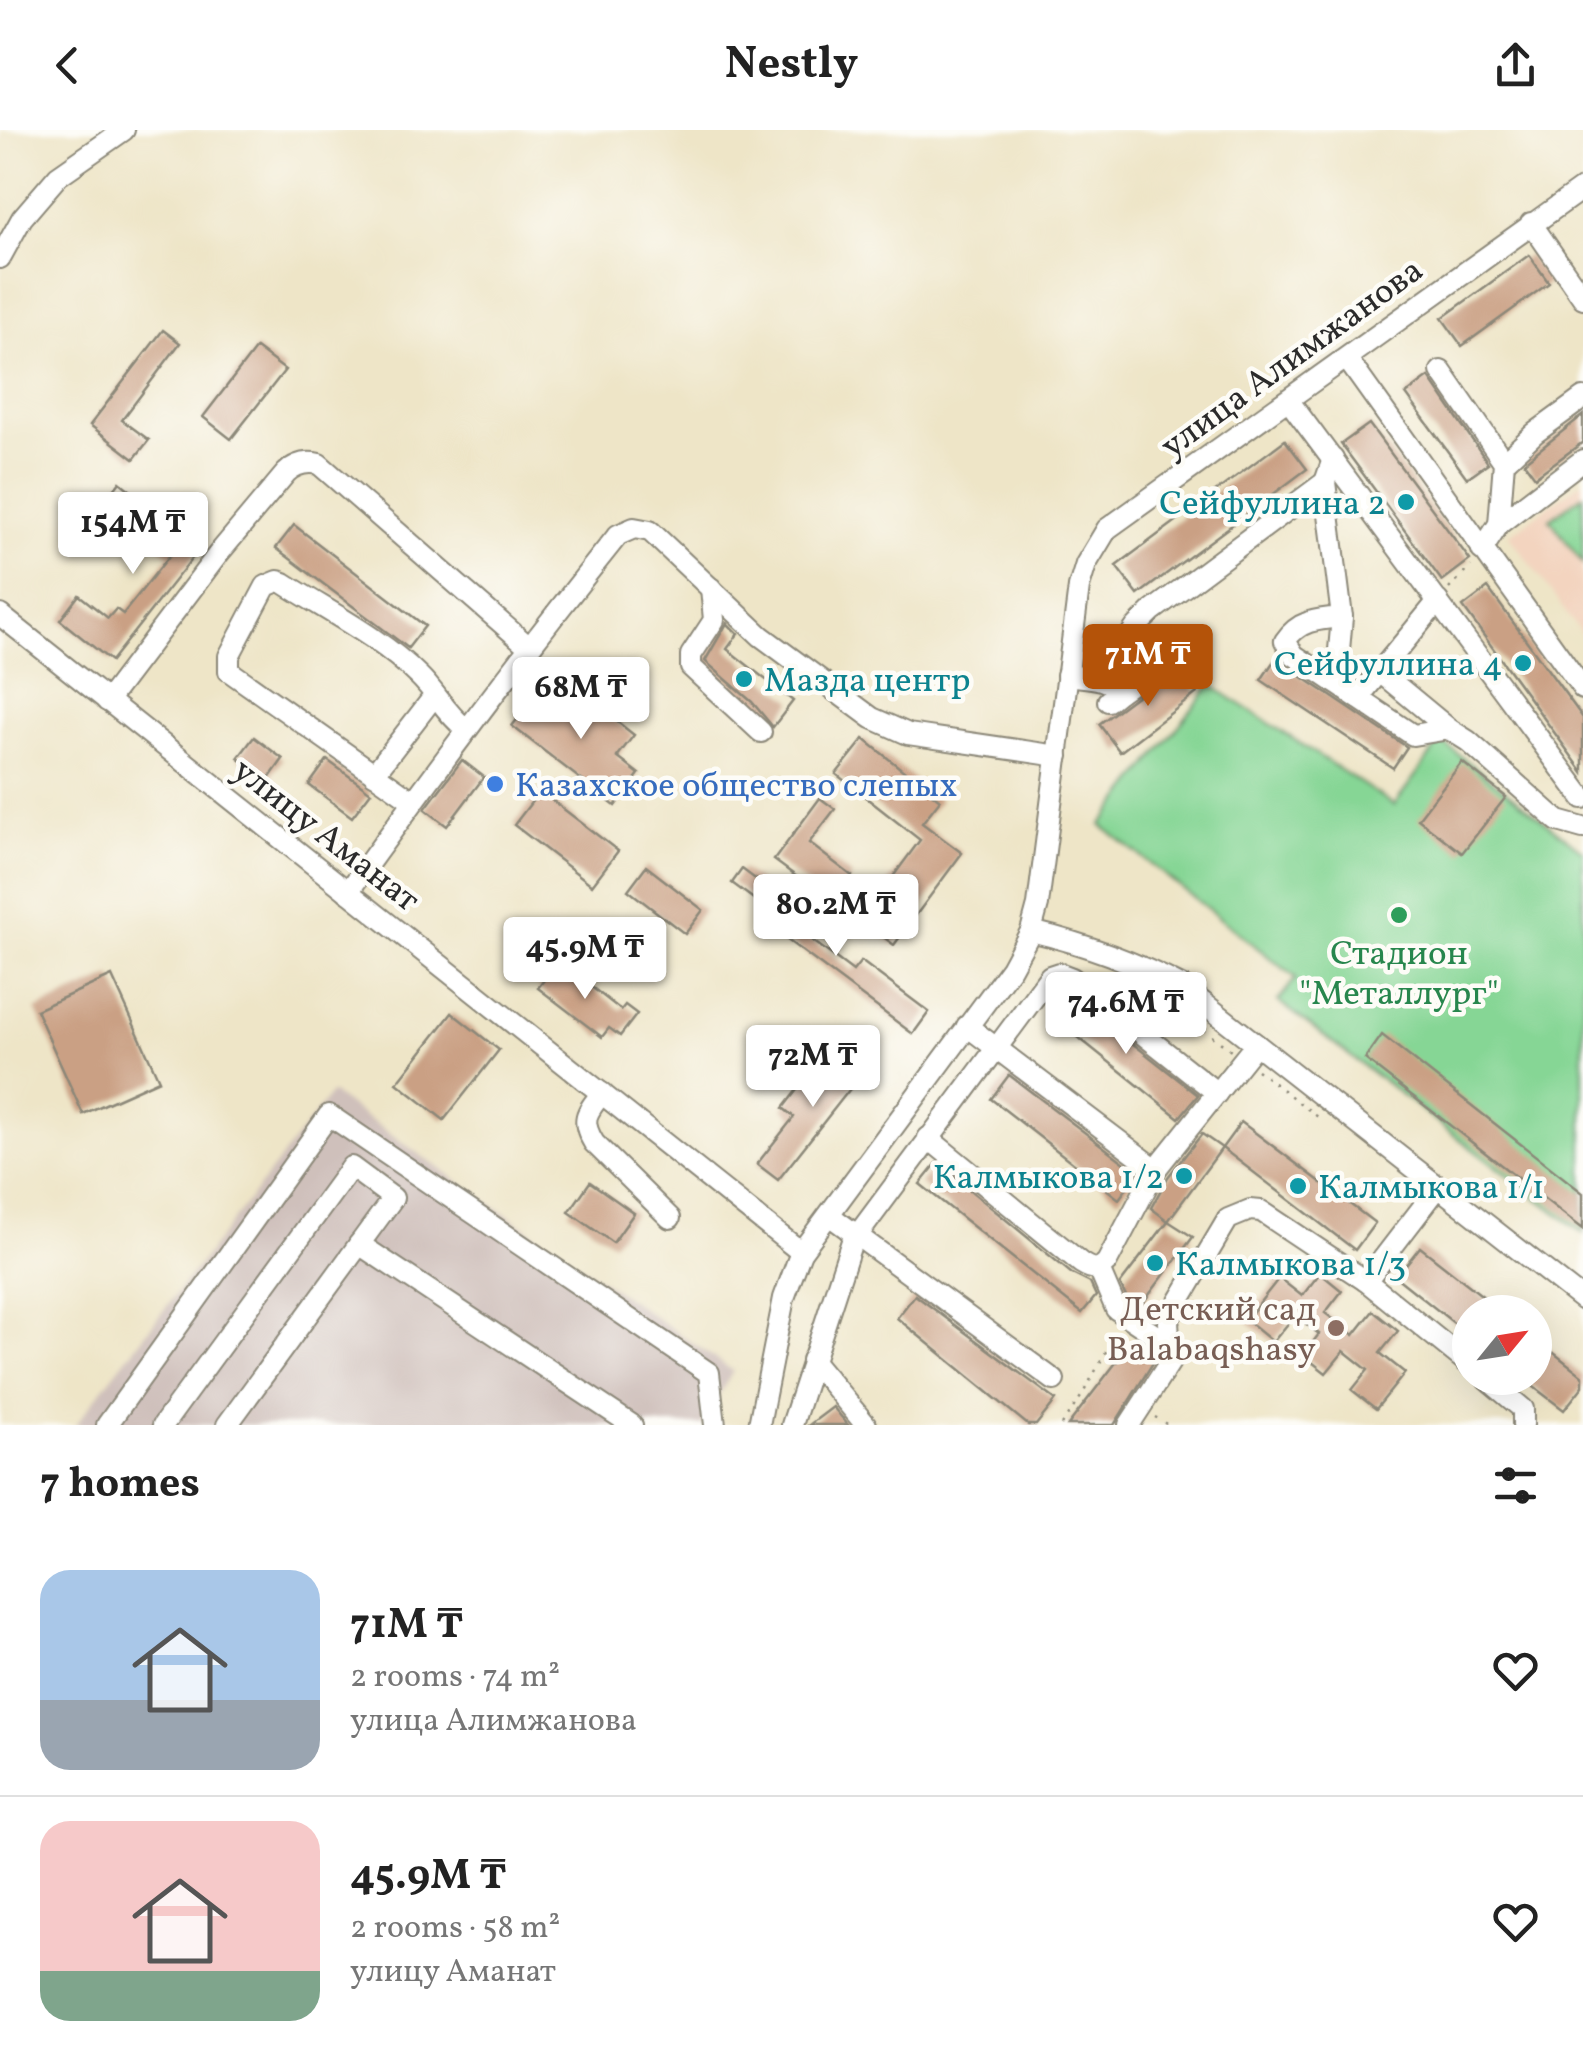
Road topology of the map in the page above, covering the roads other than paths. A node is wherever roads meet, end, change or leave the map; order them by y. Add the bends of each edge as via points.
1 (124, 130) edge
2 (1583, 188) edge
3 (1532, 223) junction
4 (0, 258) edge
5 (1583, 298) edge
6 (1347, 359) junction
7 (1441, 371) dead end
8 (1583, 398) edge
9 (1289, 401) junction
10 (1333, 459) junction
11 (1583, 460) edge
12 (1504, 462) junction
13 (1325, 482) junction
14 (1499, 524) junction
15 (1482, 550) junction
16 (711, 588) junction
17 (1438, 601) junction
18 (0, 616) edge
19 (1342, 618) junction
20 (529, 647) junction
21 (1158, 664) dead end
22 (1380, 672) junction
23 (1068, 676) junction
24 (1100, 680) junction
25 (1336, 683) junction
26 (1583, 689) edge
27 (435, 695) junction
28 (1358, 698) junction
29 (107, 701) junction
30 (466, 728) junction
31 (1449, 729) junction
32 (760, 732) dead end
33 (1058, 756) junction
34 (374, 774) junction
35 (1583, 798) edge
36 (413, 801) junction
37 (1583, 828) edge
38 (348, 892) junction
39 (1032, 931) junction
40 (966, 1026) junction
41 (995, 1048) junction
42 (1250, 1052) junction
43 (602, 1093) junction
44 (1217, 1093) junction
45 (928, 1138) junction
46 (1156, 1169) junction
47 (1439, 1186) junction
48 (829, 1215) junction
49 (670, 1218) dead end
50 (855, 1236) junction
51 (359, 1244) junction
52 (801, 1252) junction
53 (1099, 1269) junction
54 (1366, 1281) junction
55 (1583, 1300) edge
56 (1168, 1343) junction
57 (1452, 1350) edge
58 (812, 1360) junction
59 (1054, 1380) dead end
60 (1506, 1395) edge
61 (107, 1425) edge
62 (163, 1425) edge
63 (228, 1425) edge
64 (632, 1425) edge
65 (715, 1425) edge
66 (759, 1425) edge
67 (792, 1425) edge
68 (866, 1425) edge
69 (1129, 1425) edge
70 (1523, 1425) edge

1 - 4 street via 58,176 22,218
2 - 3 street, улица Алимжанова
3 - 5 street
3 - 6 street, улица Алимжанова
6 - 9 street, улица Алимжанова
6 - 15 street
7 - 12 street
8 - 12 street
9 - 10 street
9 - 23 street, улица Алимжанова via 1107,529 1086,564
10 - 13 street
10 - 17 street
11 - 14 street
12 - 14 street
13 - 19 street
13 - 24 street via 1152,611
14 - 15 street
15 - 26 street
16 - 20 street via 650,531 627,530
16 - 32 street via 714,620 691,655 691,667
16 - 33 street via 761,636 891,728
17 - 22 street
17 - 35 street
18 - 29 street, улицу Аманат
19 - 25 street
19 - 25 street via 1309,620 1285,641 1294,655
20 - 29 street via 311,462 286,473
20 - 30 street
21 - 24 street via 1114,697 1115,686
22 - 28 street
22 - 31 street
23 - 24 street
23 - 33 street, улица Алимжанова
25 - 28 street
27 - 30 street
27 - 34 street
27 - 34 street via 398,658 284,583 266,586 229,656 229,672
28 - 31 street via 1413,734
29 - 38 street, улицу Аманат
30 - 36 street
31 - 37 street via 1558,821
33 - 39 street, улица Алимжанова
34 - 36 street
36 - 38 street
38 - 43 street, улицу Аманат
39 - 40 street, улица Алимжанова
39 - 42 street via 1137,963 1182,987
40 - 41 street
40 - 48 street, улица Алимжанова
41 - 44 street via 1043,982 1066,974
41 - 45 street
41 - 46 street
42 - 44 street
42 - 47 street
43 - 49 street via 584,1114 588,1133
43 - 52 street, улицу Аманат
44 - 46 street
45 - 50 street
45 - 53 street via 1081,1263
46 - 53 street
47 - 54 street
47 - 55 street
48 - 50 street
48 - 52 street, улица Алимжанова
50 - 58 street
50 - 59 street
51 - 62 street via 393,1198 351,1167
51 - 63 street
51 - 64 street
52 - 66 street, улица Алимжанова via 784,1298
53 - 56 street via 1125,1317
54 - 56 street via 1261,1211 1240,1212 1228,1219 1168,1320
54 - 57 street
56 - 69 street via 1170,1362
58 - 67 street
58 - 68 street
60 - 70 street via 1523,1409
61 - 65 street via 329,1115 709,1374

